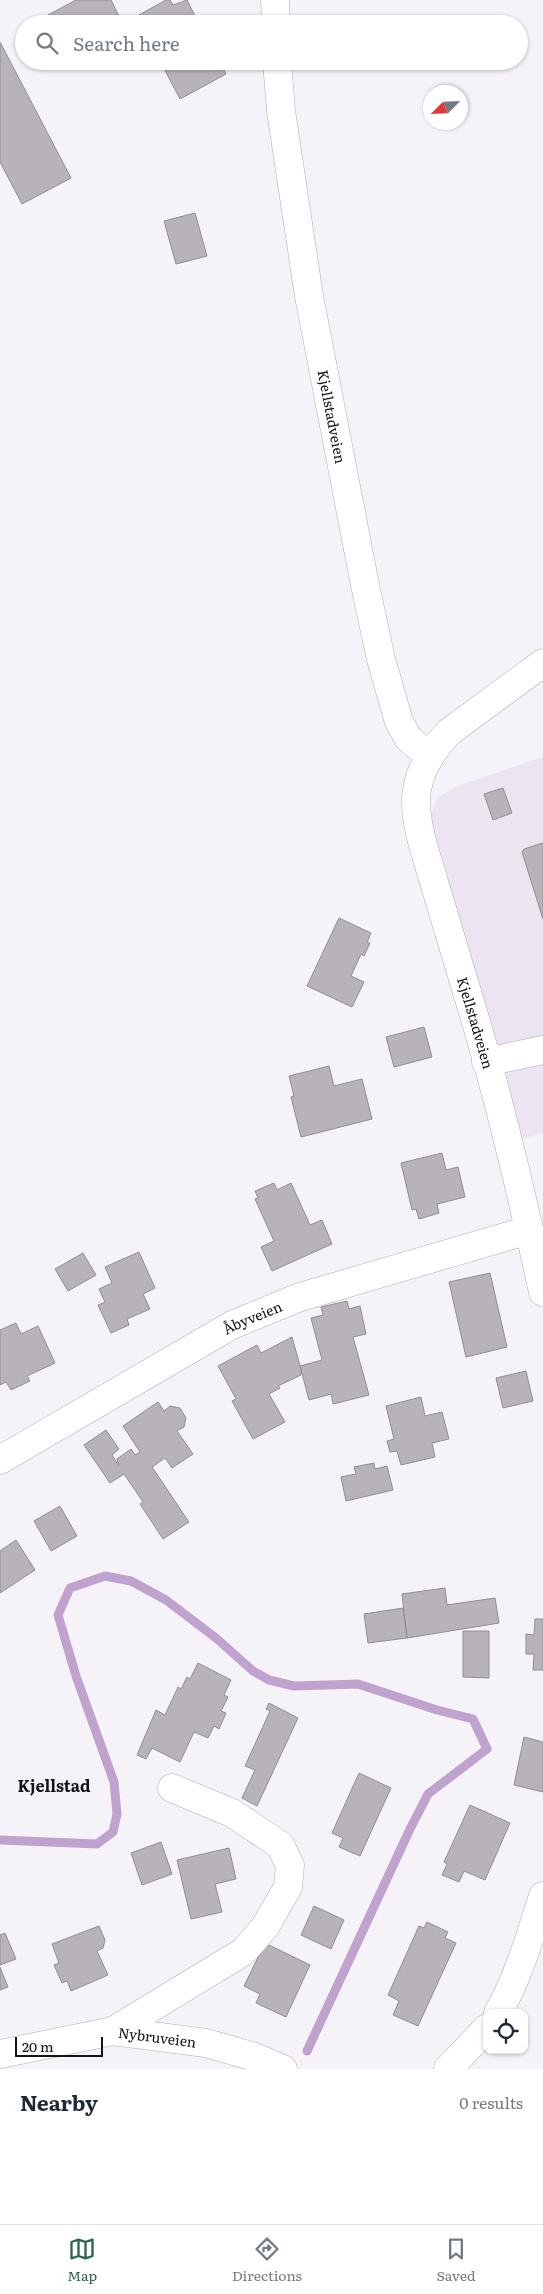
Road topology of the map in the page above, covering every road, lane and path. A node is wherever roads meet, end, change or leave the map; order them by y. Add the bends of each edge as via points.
1 (275, 0) edge
2 (276, 15) edge
3 (278, 70) edge
4 (543, 663) edge
5 (429, 756) junction
6 (543, 1050) edge
7 (486, 1062) junction
8 (530, 1230) junction
9 (543, 1292) edge
10 (0, 1460) edge
11 (172, 1788) dead end
12 (543, 1896) edge
13 (500, 2009) edge
14 (113, 2031) junction
15 (483, 2032) edge
16 (0, 2054) edge
17 (284, 2069) edge
18 (448, 2069) edge

1 - 2 street
3 - 5 street, Kjellstadveien via 310,296 381,659 399,722 408,739
4 - 5 street, Kjellstadveien via 449,732
5 - 7 street, Kjellstadveien via 418,783 419,828
6 - 7 street
7 - 8 street, Kjellstadveien
8 - 9 street, Kjellstadveien
8 - 10 street, Åbyveien via 300,1297 232,1325
11 - 14 street via 232,1812 280,1845 290,1865 288,1887 265,1927 244,1952
12 - 13 street via 519,1970
14 - 16 street, Nybruveien
14 - 17 street, Nybruveien via 206,2043
15 - 18 street

